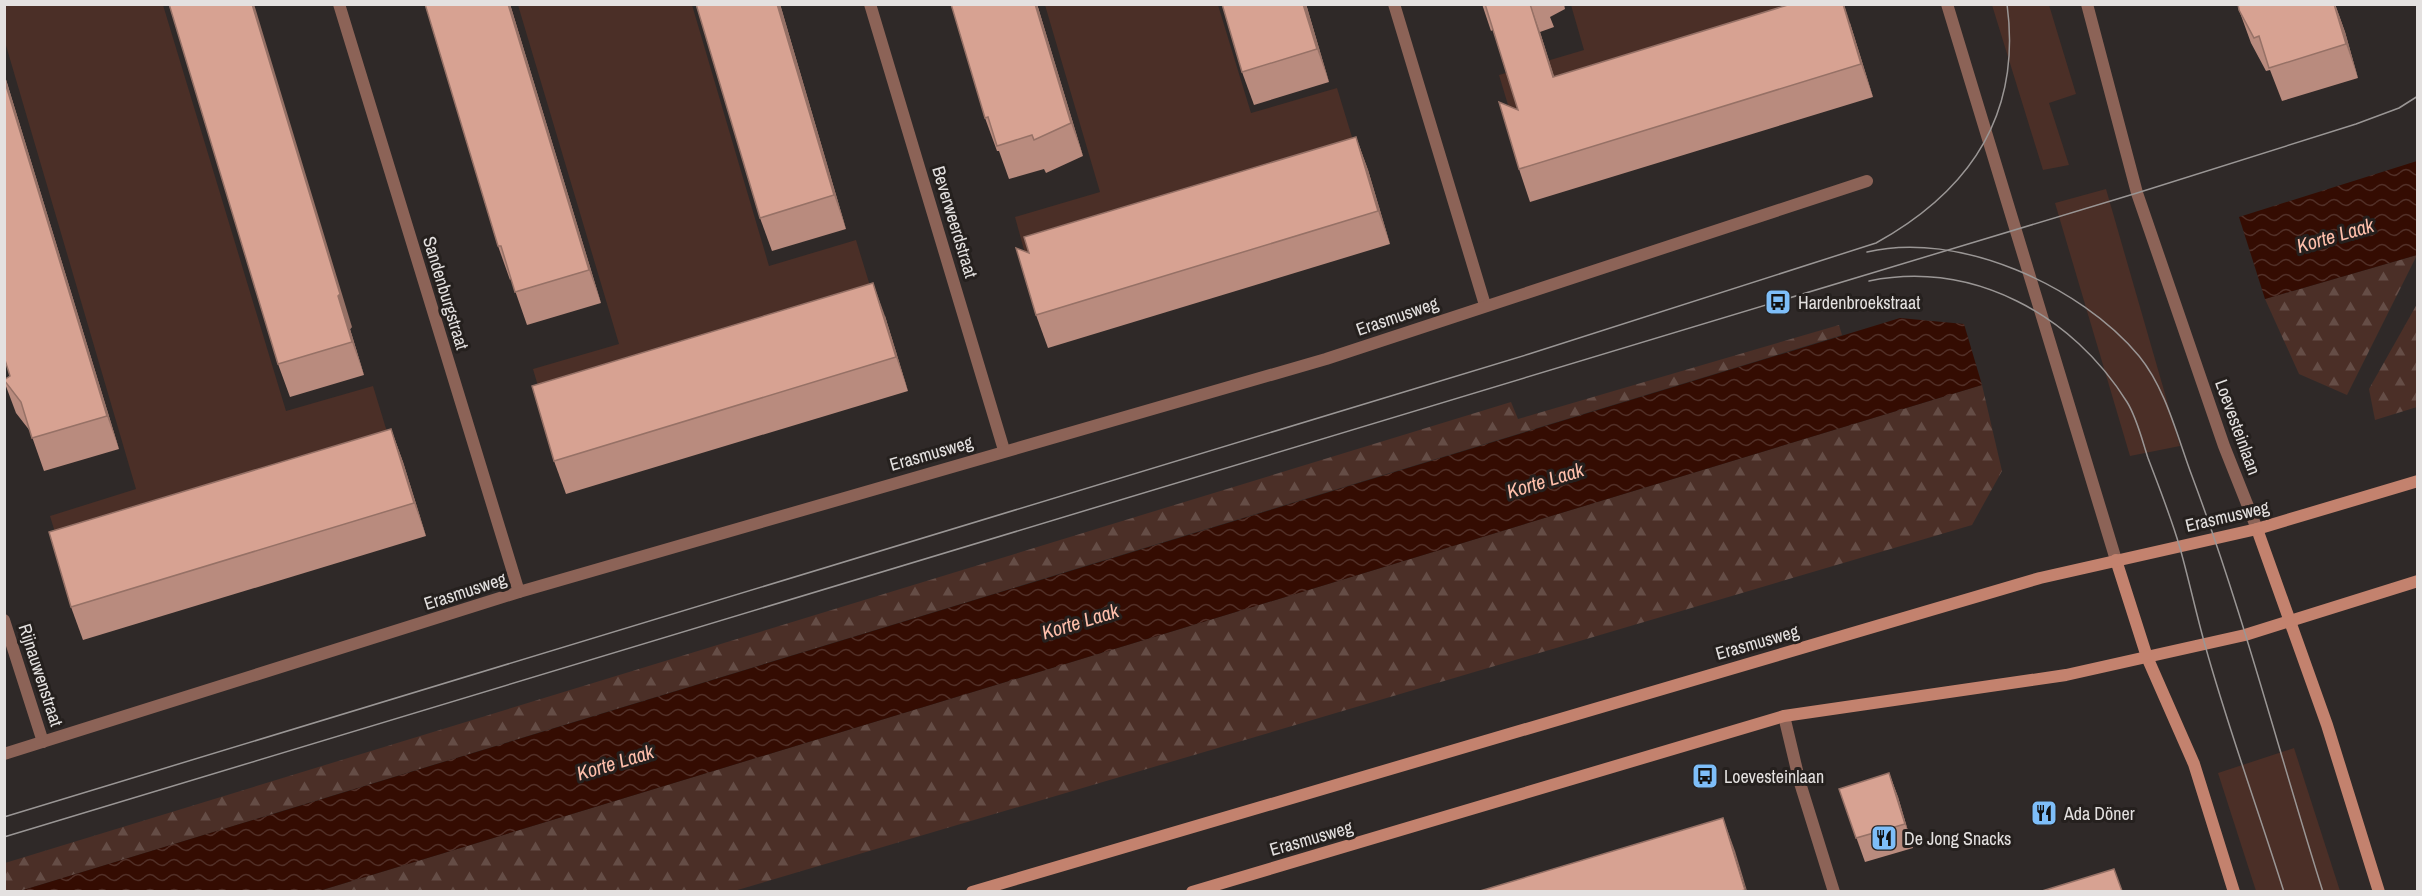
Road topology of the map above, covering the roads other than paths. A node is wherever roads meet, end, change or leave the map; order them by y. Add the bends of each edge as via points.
1 (339, 4) edge
2 (870, 4) edge
3 (1395, 4) edge
4 (1947, 4) edge
5 (2087, 4) edge
6 (1867, 181) dead end
7 (1485, 305) junction
8 (1004, 450) junction
9 (2418, 481) edge
10 (2257, 529) junction
11 (2116, 560) junction
12 (2418, 581) edge
13 (519, 592) junction
14 (4, 620) edge
15 (2288, 622) junction
16 (2147, 657) junction
17 (1784, 717) junction
18 (44, 742) junction
19 (4, 754) edge
20 (972, 891) edge
21 (1192, 891) edge
22 (1834, 891) edge
23 (2234, 891) edge
24 (2379, 891) edge

1 - 13 street, Sandenburgstraat
2 - 8 street, Beverweerdstraat
3 - 7 street
4 - 11 street
5 - 10 street, Loevesteinlaan via 2137,193 2224,446
6 - 7 street, Erasmusweg
7 - 8 street, Erasmusweg via 1326,359
8 - 13 street, Erasmusweg
9 - 10 main road, Erasmusweg
10 - 11 main road, Erasmusweg
10 - 15 main road, Loevesteinlaan
11 - 16 main road
11 - 20 main road, Erasmusweg via 2040,578
12 - 15 main road, Erasmusweg
13 - 18 street, Erasmusweg
14 - 18 street, Rijnauwenstraat
15 - 16 main road, Erasmusweg
15 - 24 main road, Loevesteinlaan
16 - 17 main road, Erasmusweg via 2066,675
16 - 23 main road via 2186,742
17 - 21 main road, Erasmusweg
17 - 22 street
18 - 19 street, Erasmusweg

